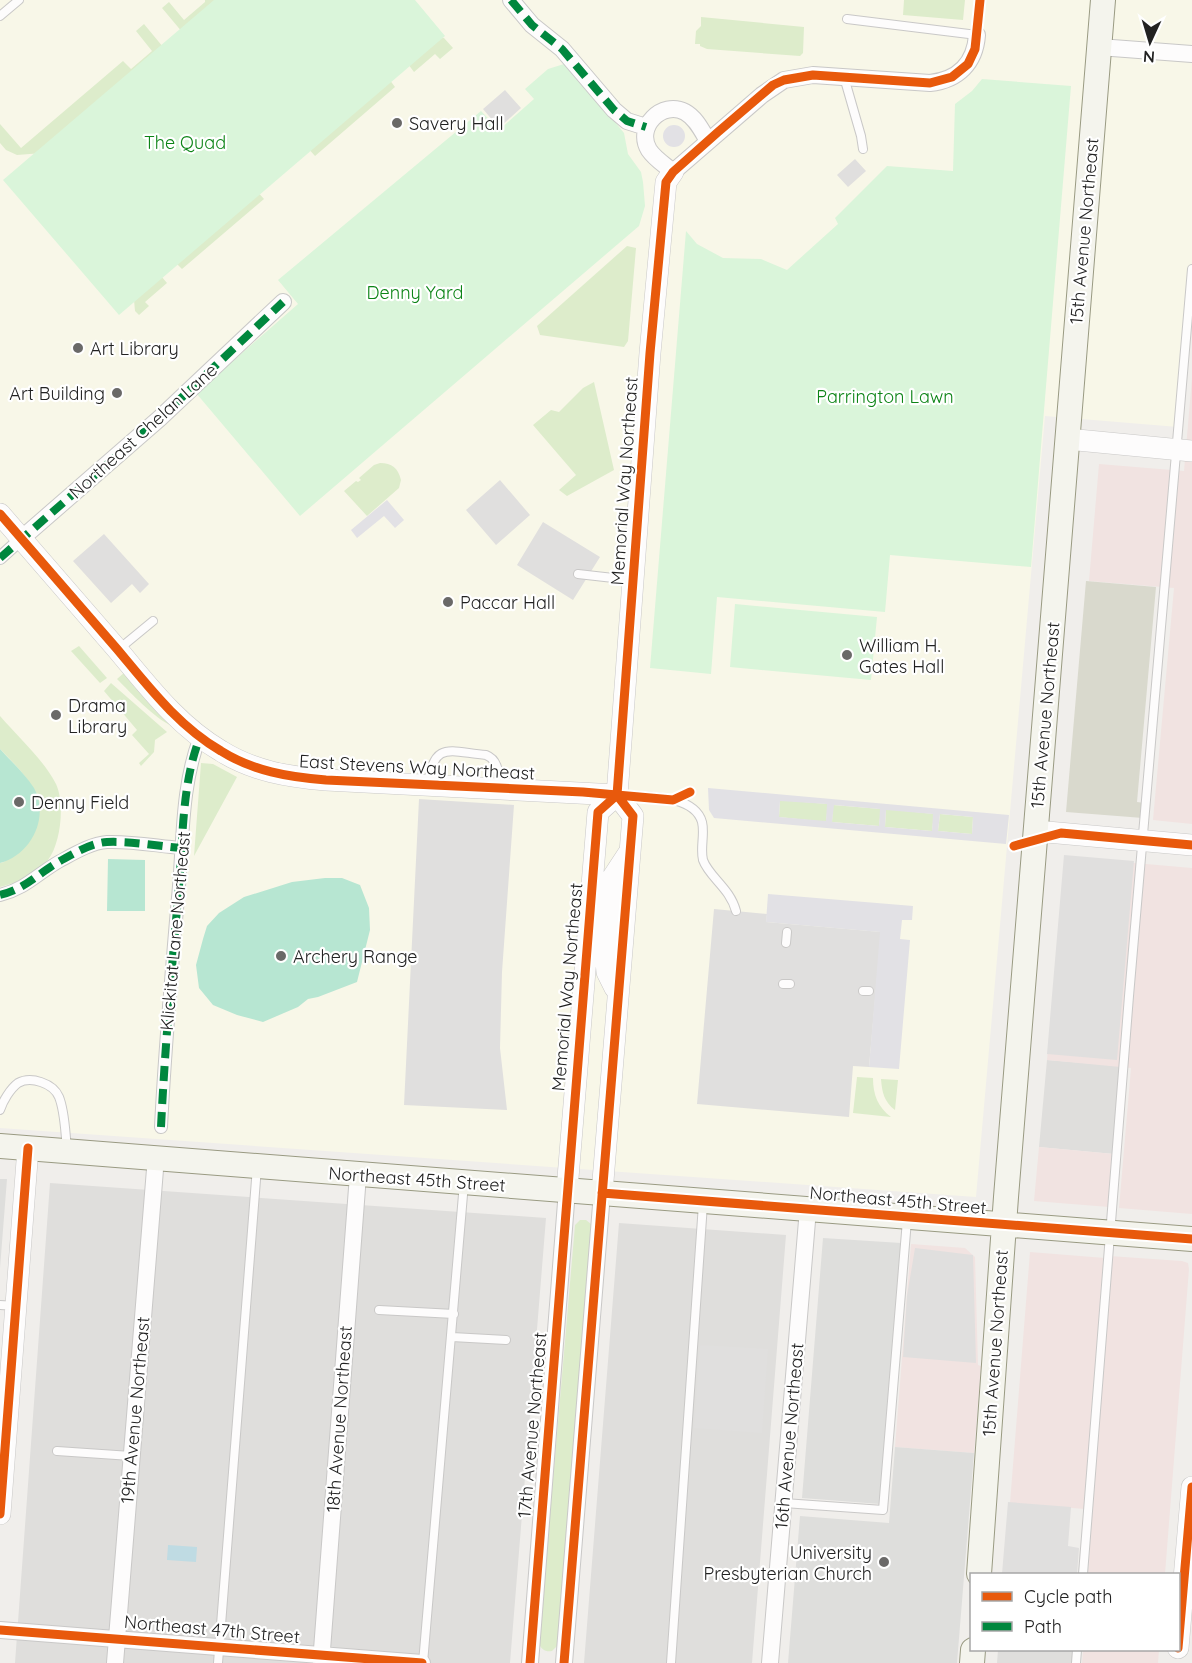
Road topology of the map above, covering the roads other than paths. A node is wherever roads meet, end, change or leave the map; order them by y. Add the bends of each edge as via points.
1 (20, 0) edge
2 (511, 0) edge
3 (980, 0) edge
4 (1103, 0) edge
5 (0, 16) edge
6 (847, 19) dead end
7 (977, 34) junction
8 (1099, 46) junction
9 (1192, 54) edge
10 (844, 76) junction
11 (646, 127) junction
12 (708, 141) junction
13 (863, 149) dead end
14 (673, 172) junction
15 (1192, 269) edge
16 (283, 302) dead end
17 (1067, 439) junction
18 (1184, 450) edge
19 (0, 514) edge
20 (21, 539) junction
21 (0, 558) edge
22 (578, 574) dead end
23 (632, 580) junction
24 (153, 621) dead end
25 (117, 650) junction
26 (200, 737) junction
27 (428, 784) junction
28 (499, 788) junction
29 (617, 795) junction
30 (1036, 831) junction
31 (1144, 840) junction
32 (1192, 845) edge
33 (181, 848) junction
34 (0, 896) edge
35 (736, 911) dead end
36 (787, 932) dead end
37 (786, 943) dead end
38 (577, 1070) junction
39 (611, 1072) junction
40 (0, 1110) edge
41 (161, 1127) dead end
42 (0, 1146) edge
43 (28, 1148) junction
44 (68, 1151) junction
45 (156, 1157) junction
46 (257, 1166) junction
47 (358, 1175) junction
48 (464, 1182) junction
49 (567, 1190) junction
50 (602, 1192) junction
51 (703, 1201) junction
52 (808, 1209) junction
53 (908, 1217) junction
54 (1004, 1225) junction
55 (1110, 1233) junction
56 (1192, 1239) edge
57 (9, 1305) edge
58 (380, 1310) dead end
59 (454, 1314) junction
60 (452, 1337) junction
61 (506, 1340) dead end
62 (57, 1450) dead end
63 (131, 1456) junction
64 (1192, 1487) edge
65 (784, 1503) junction
66 (0, 1514) edge
67 (979, 1573) edge
68 (1083, 1573) edge
69 (1180, 1626) edge
70 (0, 1630) edge
71 (117, 1638) junction
72 (219, 1655) edge
73 (321, 1659) edge
74 (115, 1663) edge
75 (423, 1663) edge
76 (530, 1663) edge
77 (564, 1663) edge
78 (671, 1663) edge
79 (770, 1663) edge

1 - 5 lane
2 - 11 street via 532,25 562,49 614,110 627,121
3 - 7 lane
4 - 8 main road, 15th Avenue Northeast
6 - 7 lane
7 - 10 street via 968,64 945,80 930,83
8 - 9 street
8 - 17 main road, 15th Avenue Northeast
10 - 12 street via 813,75 773,85
10 - 13 lane
11 - 12 street via 661,112 675,109 692,118
11 - 14 street via 650,151
12 - 14 street
14 - 23 street, Memorial Way Northeast via 665,194
15 - 18 lane
16 - 20 street, Northeast Chelan Lane via 160,418
17 - 18 street
17 - 30 main road, 15th Avenue Northeast
18 - 31 lane
19 - 20 street, East Stevens Way Northeast
20 - 21 street, Northeast Chelan Lane
20 - 25 street, East Stevens Way Northeast
22 - 23 lane
23 - 29 street, Memorial Way Northeast
24 - 25 lane
25 - 26 street, East Stevens Way Northeast via 156,696
26 - 27 street, East Stevens Way Northeast via 247,765 288,777
26 - 33 street, Klickitat Lane Northeast via 191,759
27 - 28 street, East Stevens Way Northeast
27 - 28 lane via 435,756 445,752 491,757 497,766
28 - 29 street, East Stevens Way Northeast
29 - 35 lane, East Stevens Way Northeast via 673,800 697,813 702,826 703,859 734,901
29 - 38 street, Memorial Way Northeast via 598,812
29 - 39 street via 633,816 630,852 609,883 605,953 607,972 618,994
30 - 31 street
30 - 54 main road, 15th Avenue Northeast
31 - 32 street
31 - 55 lane
33 - 34 street via 106,842 77,852 32,882
33 - 41 street, Klickitat Lane Northeast
36 - 37 lane
38 - 39 street
38 - 49 street, Memorial Way Northeast
39 - 50 street
40 - 44 lane via 17,1084 34,1081 52,1088 62,1108
42 - 43 main road, Northeast 45th Street
43 - 44 main road, Northeast 45th Street
43 - 57 street
44 - 45 main road, Northeast 45th Street
45 - 46 main road, Northeast 45th Street
45 - 63 street, 19th Avenue Northeast
46 - 47 main road, Northeast 45th Street
46 - 72 lane
47 - 48 main road, Northeast 45th Street
47 - 73 street, 18th Avenue Northeast
48 - 49 main road, Northeast 45th Street
48 - 59 lane
49 - 50 main road, Northeast 45th Street
49 - 76 street, 17th Avenue Northeast
50 - 51 main road, Northeast 45th Street
50 - 77 street
51 - 52 main road, Northeast 45th Street
51 - 78 lane
52 - 53 main road, Northeast 45th Street
52 - 65 street, 16th Avenue Northeast
53 - 54 main road, Northeast 45th Street
53 - 65 lane via 883,1510
54 - 55 main road, Northeast 45th Street
54 - 67 main road, 15th Avenue Northeast
55 - 56 main road, Northeast 45th Street
55 - 68 lane
57 - 66 street
58 - 59 lane
59 - 60 lane
60 - 61 lane
60 - 75 lane
62 - 63 lane
63 - 71 street, 19th Avenue Northeast
64 - 69 street
65 - 79 street, 16th Avenue Northeast
70 - 71 street, Northeast 47th Street
71 - 72 street, Northeast 47th Street
71 - 74 street, 19th Avenue Northeast
72 - 73 street, Northeast 47th Street
73 - 75 street, Northeast 47th Street

